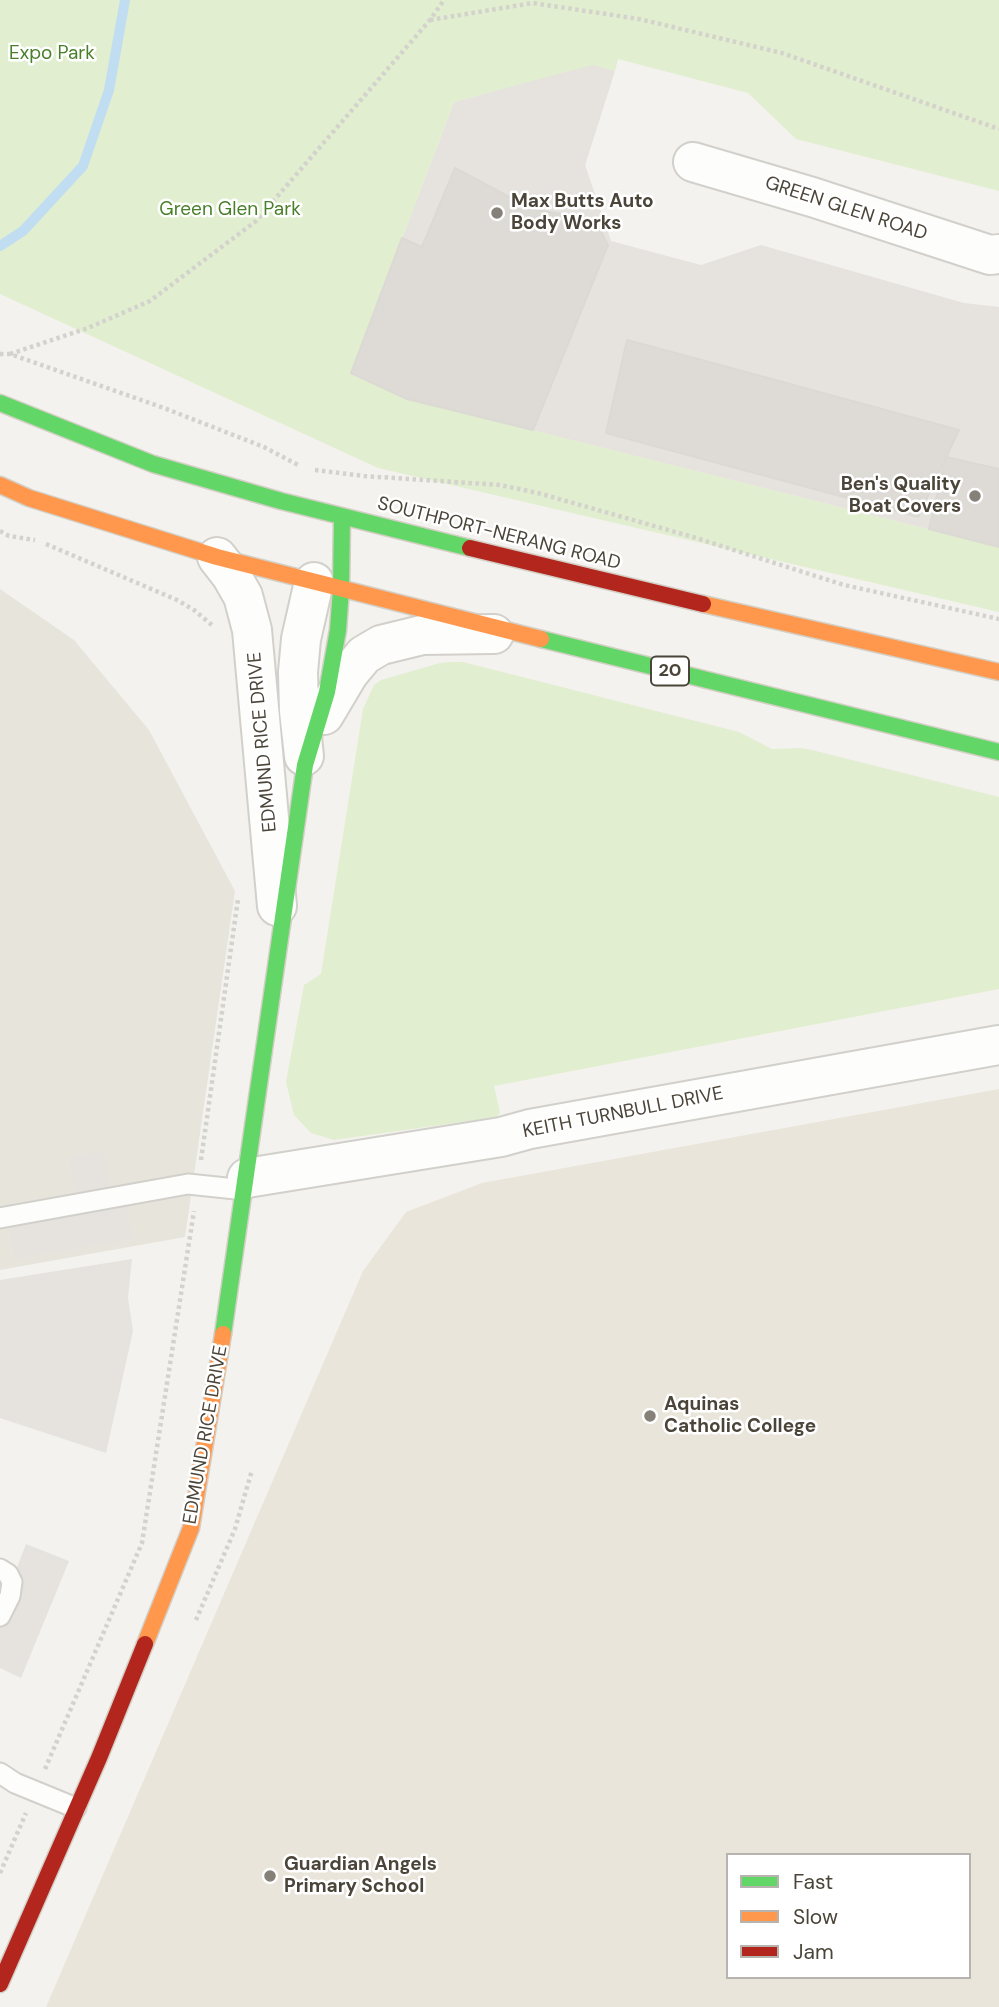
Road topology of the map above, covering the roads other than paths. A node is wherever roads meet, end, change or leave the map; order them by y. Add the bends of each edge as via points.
1 (693, 162) dead end
2 (999, 254) edge
3 (0, 403) edge
4 (0, 485) edge
5 (342, 517) junction
6 (217, 557) junction
7 (325, 573) junction
8 (527, 636) junction
9 (999, 672) edge
10 (309, 751) junction
11 (999, 752) edge
12 (280, 936) junction
13 (999, 1045) edge
14 (246, 1184) junction
15 (0, 1218) edge
16 (0, 1569) edge
17 (0, 1616) edge
18 (0, 1773) edge
19 (76, 1808) junction
20 (0, 1984) edge

1 - 2 street, GREEN GLEN ROAD via 990,255
3 - 5 main road, SOUTHPORT-NERANG ROAD via 153,464
4 - 6 main road, 20
5 - 7 main road
5 - 7 main road
5 - 9 main road, SOUTHPORT-NERANG ROAD
6 - 7 main road, 20
6 - 12 street, EDMUND RICE DRIVE via 243,596 252,630
7 - 8 main road, 20
7 - 10 street, EDMUND RICE DRIVE via 301,639 298,672 299,711
8 - 10 street, EDMUND RICE DRIVE via 422,635 381,645 364,655 349,673
8 - 11 main road, 20
10 - 12 main road, EDMUND RICE DRIVE
12 - 14 main road, EDMUND RICE DRIVE
13 - 14 street, KEITH TURNBULL DRIVE
14 - 15 lane via 182,1185
14 - 19 main road, EDMUND RICE DRIVE via 191,1528
16 - 17 lane via 12,1582
18 - 19 lane
19 - 20 main road, EDMUND RICE DRIVE

